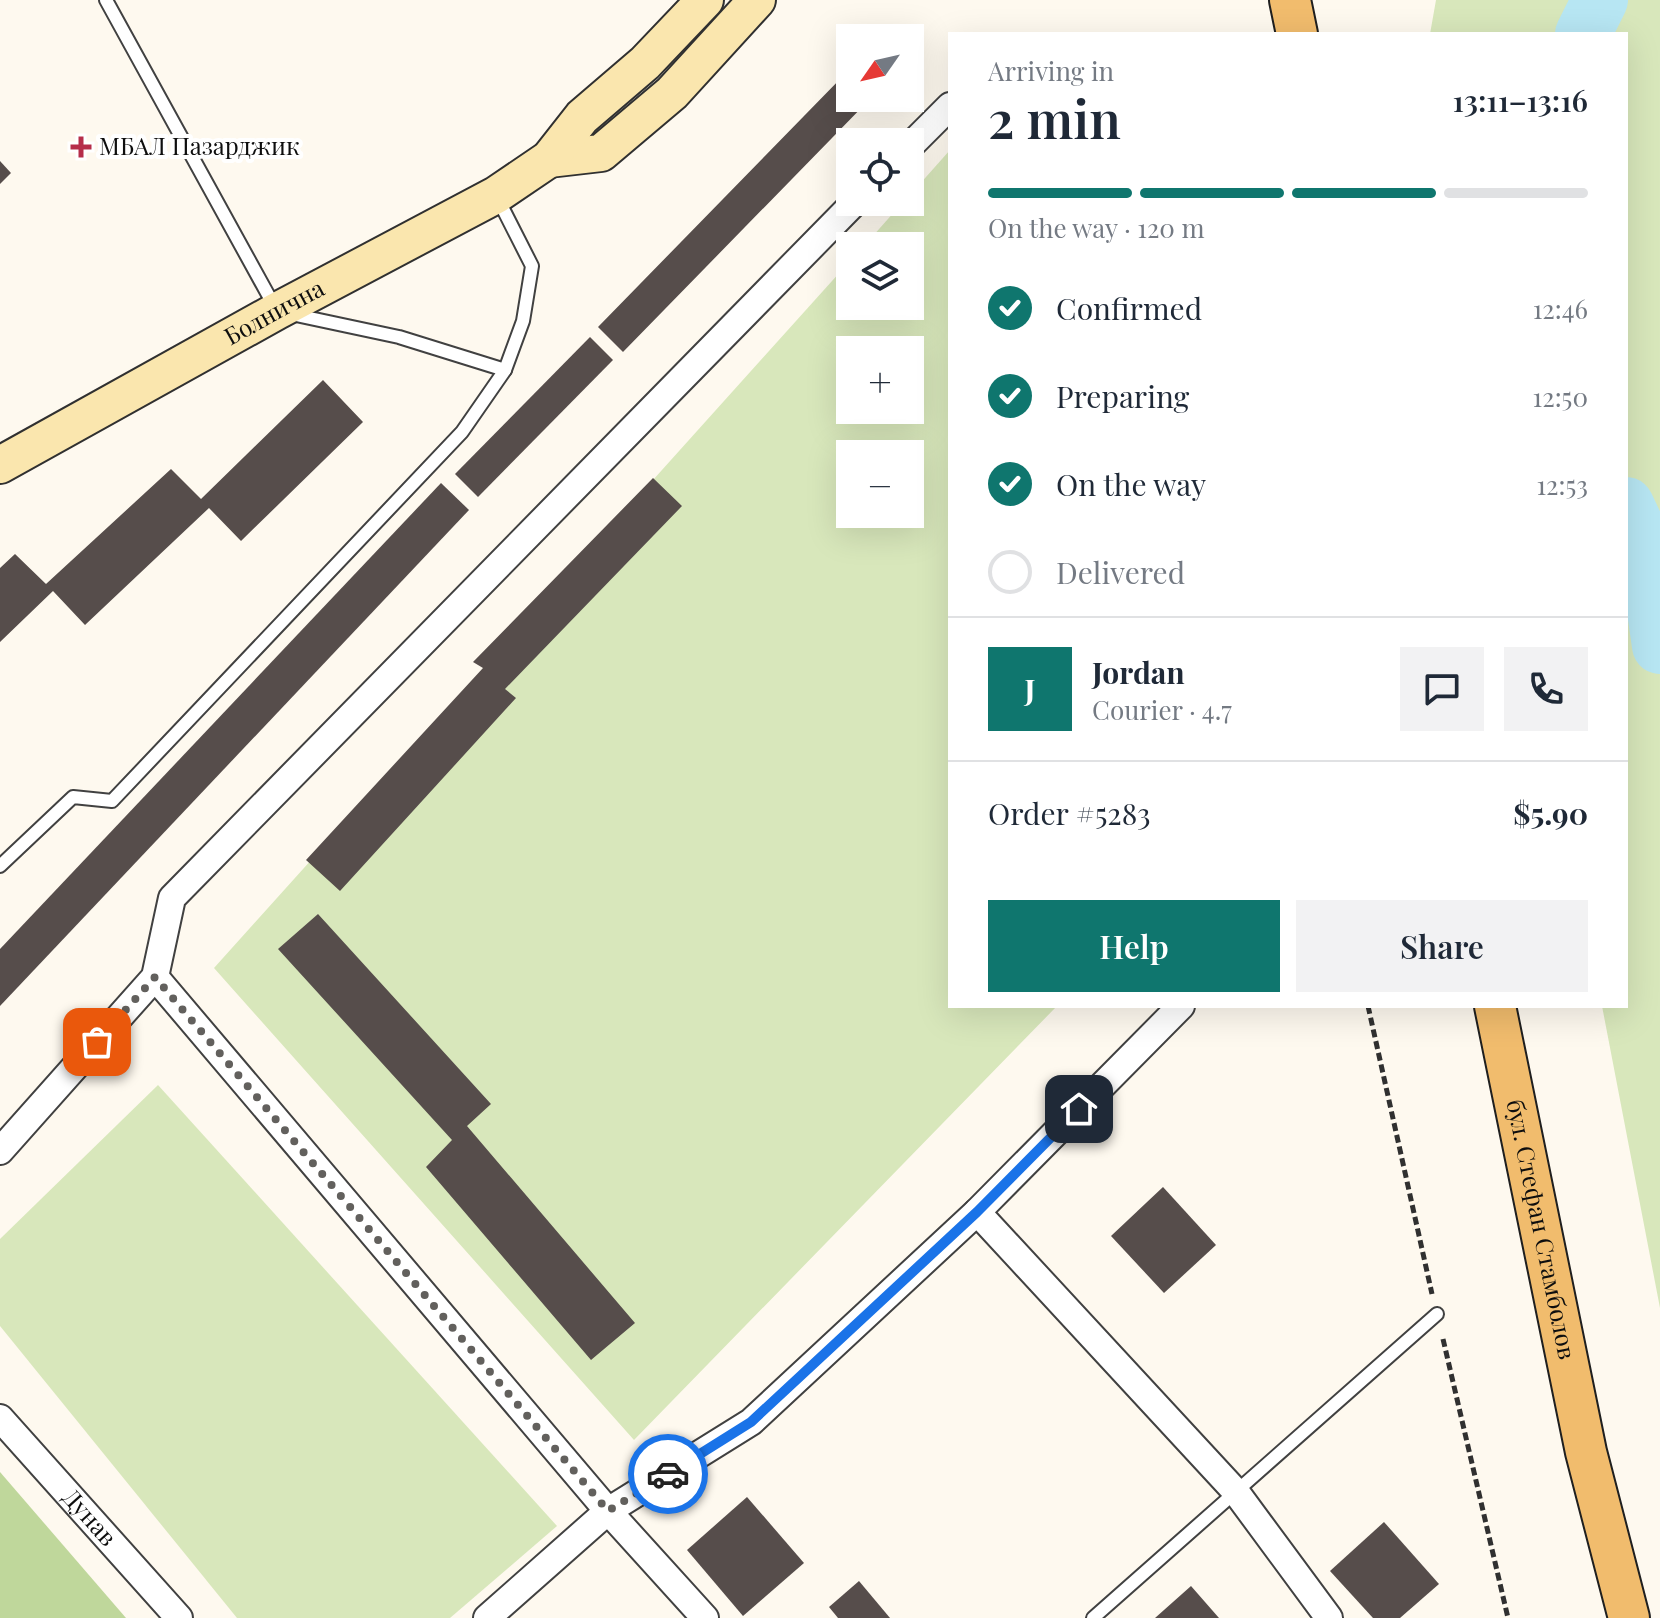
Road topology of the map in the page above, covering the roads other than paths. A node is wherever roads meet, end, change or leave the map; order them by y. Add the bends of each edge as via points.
1 (106, 0) edge
2 (705, 0) edge
3 (757, 0) edge
4 (1290, 0) edge
5 (1297, 32) edge
6 (948, 108) edge
7 (924, 132) edge
8 (549, 159) junction
9 (496, 195) junction
10 (841, 216) edge
11 (277, 311) junction
12 (505, 370) junction
13 (0, 465) edge
14 (0, 866) edge
15 (155, 977) junction
16 (1179, 1008) edge
17 (1495, 1008) edge
18 (0, 1151) edge
19 (977, 1212) junction
20 (1437, 1314) dead end
21 (0, 1418) edge
22 (1586, 1452) junction
23 (1236, 1492) junction
24 (608, 1511) junction
25 (179, 1618) edge
26 (487, 1618) edge
27 (705, 1618) edge
28 (1093, 1618) edge
29 (1329, 1618) edge
30 (1607, 1618) edge
31 (1629, 1618) edge

1 - 11 lane
2 - 8 street, Болнична via 645,63 582,117
3 - 8 street, Болнична via 672,93 601,153
4 - 5 main road
6 - 7 street
8 - 9 street, Болнична
9 - 11 street, Болнична
9 - 12 lane via 532,266 523,321
10 - 15 street via 172,898
11 - 12 lane via 399,337
11 - 13 street, Болнична
12 - 14 lane via 462,432 112,801 73,797
15 - 18 street
15 - 24 street
16 - 19 street
17 - 22 main road, бул. Стефан Стамболов
19 - 23 street
19 - 24 street via 751,1422
20 - 23 lane
21 - 25 street, Дунав
22 - 30 main road, бул. Стефан Стамболов
22 - 31 main road, бул. Стефан Стамболов
23 - 28 lane
23 - 29 street
24 - 26 street
24 - 27 street

